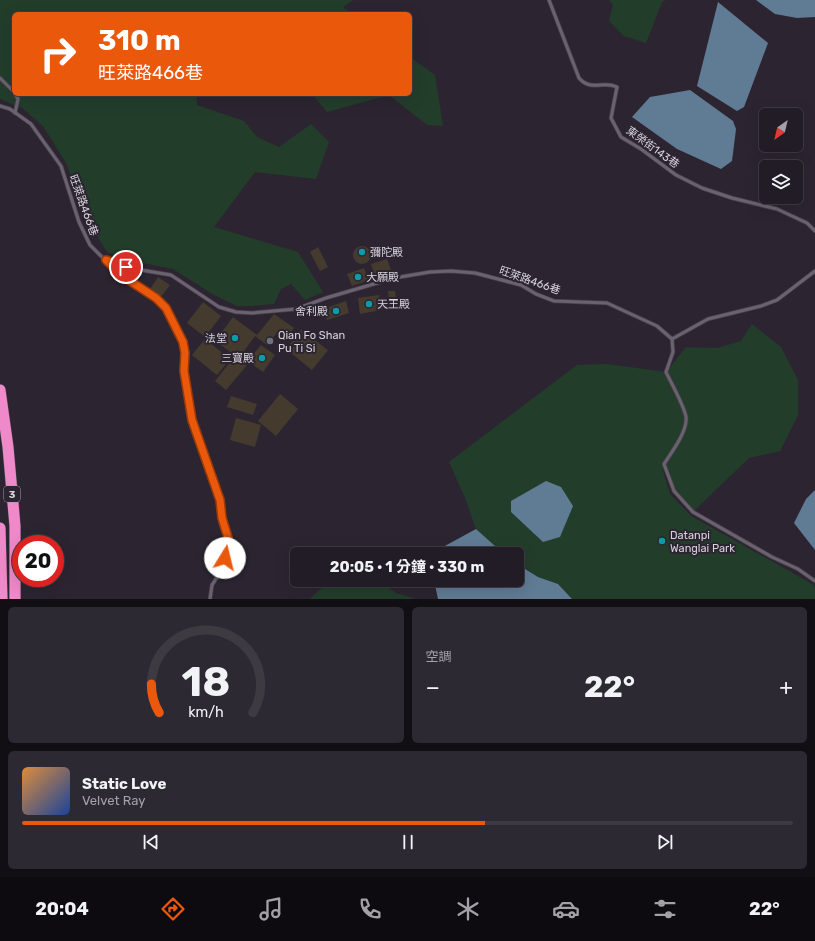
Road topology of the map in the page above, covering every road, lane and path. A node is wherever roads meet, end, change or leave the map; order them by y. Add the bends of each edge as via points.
1 (550, 0) edge
2 (0, 78) edge
3 (12, 91) edge
4 (16, 96) edge
5 (0, 106) edge
6 (16, 113) junction
7 (815, 231) edge
8 (106, 260) junction
9 (815, 272) edge
10 (672, 339) junction
11 (0, 390) edge
12 (0, 528) edge
13 (815, 581) edge
14 (2, 599) edge
15 (15, 599) edge
16 (210, 599) edge

1 - 7 lane, 東榮街143巷 via 578,78 582,83 597,86 611,83 617,87 611,118 621,137 676,175 732,198 777,209 807,223
2 - 3 lane
4 - 6 lane
5 - 6 lane, 旺萊路466巷
6 - 8 lane, 旺萊路466巷 via 31,124 61,166 79,222 90,245
8 - 10 lane, 旺萊路466巷 via 135,269 171,275 219,307 236,312 296,309 394,278 430,272 480,273 521,285 554,300 607,303 657,326
8 - 16 lane via 121,275 156,298 166,308 183,342 184,371 192,420 220,500 229,541 221,571 212,585
9 - 10 lane via 778,300 708,319
10 - 13 lane via 673,352 666,372 686,418 682,436 664,464 674,491 693,512 798,569
11 - 15 highway, 3 via 15,526
12 - 14 highway

